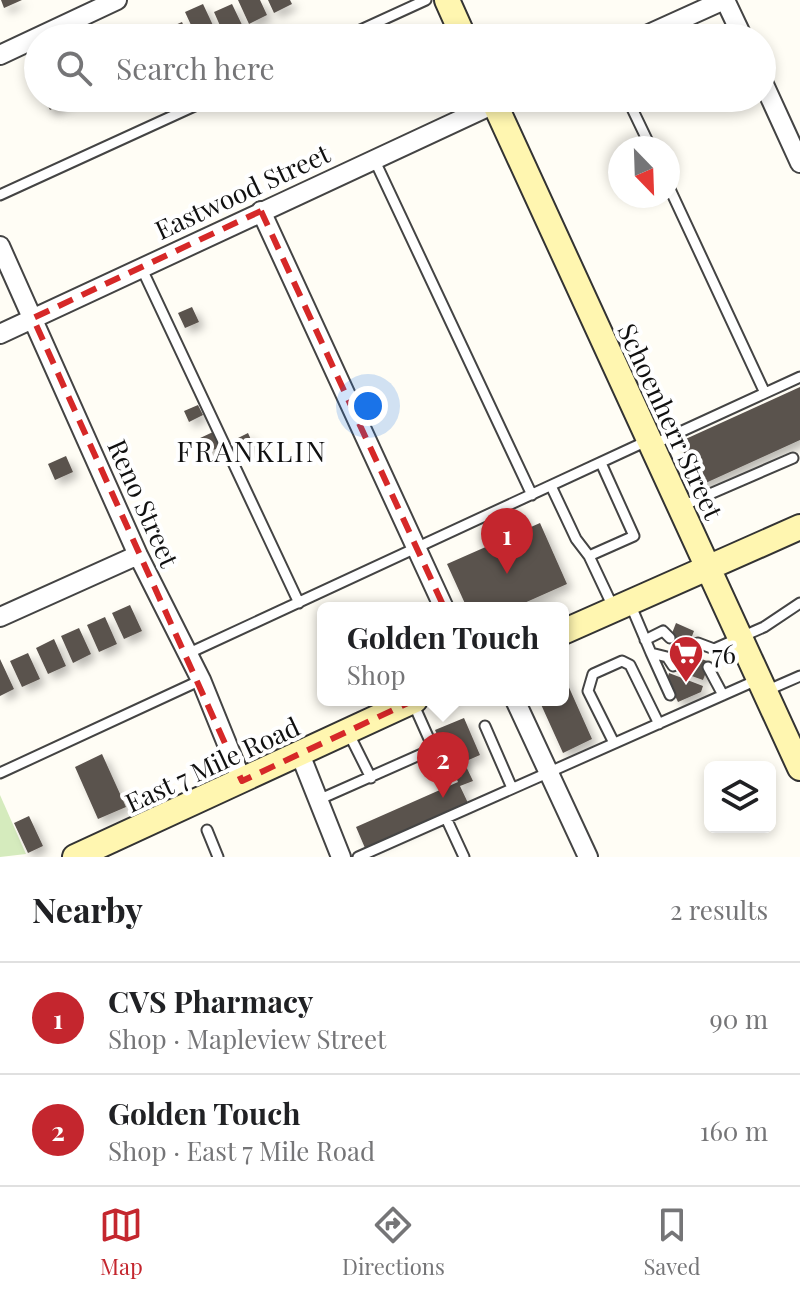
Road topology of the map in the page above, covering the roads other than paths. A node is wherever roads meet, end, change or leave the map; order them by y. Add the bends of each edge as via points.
1 (117, 0) edge
2 (426, 0) edge
3 (447, 0) edge
4 (724, 0) edge
5 (66, 24) edge
6 (374, 24) edge
7 (458, 24) edge
8 (671, 24) edge
9 (736, 24) edge
10 (24, 44) edge
11 (0, 55) edge
12 (776, 111) edge
13 (181, 112) edge
14 (473, 112) edge
15 (503, 112) edge
16 (634, 112) edge
17 (645, 136) edge
18 (374, 159) junction
19 (800, 163) edge
20 (0, 195) edge
21 (679, 208) edge
22 (261, 211) junction
23 (0, 246) edge
24 (141, 267) junction
25 (33, 318) junction
26 (0, 334) edge
27 (800, 377) edge
28 (765, 393) junction
29 (650, 443) junction
30 (793, 458) dead end
31 (601, 463) junction
32 (551, 486) junction
33 (532, 495) junction
34 (680, 507) junction
35 (800, 527) edge
36 (416, 549) junction
37 (138, 555) junction
38 (589, 556) junction
39 (708, 567) junction
40 (441, 602) edge
41 (299, 603) junction
42 (800, 603) edge
43 (622, 606) junction
44 (0, 617) edge
45 (569, 629) edge
46 (669, 632) dead end
47 (740, 638) junction
48 (645, 640) junction
49 (693, 641) dead end
50 (651, 653) junction
51 (187, 654) junction
52 (673, 666) dead end
53 (710, 673) dead end
54 (800, 676) edge
55 (201, 680) junction
56 (762, 685) junction
57 (670, 695) dead end
58 (723, 695) junction
59 (403, 706) edge
60 (416, 706) edge
61 (518, 706) edge
62 (659, 724) junction
63 (485, 726) dead end
64 (348, 732) junction
65 (614, 743) junction
66 (433, 749) junction
67 (300, 754) junction
68 (800, 768) edge
69 (549, 772) junction
70 (0, 773) edge
71 (446, 777) dead end
72 (371, 778) junction
73 (242, 781) junction
74 (512, 788) junction
75 (318, 800) junction
76 (446, 818) junction
77 (207, 830) dead end
78 (84, 855) edge
79 (218, 857) edge
80 (341, 857) edge
81 (358, 857) edge
82 (464, 857) edge
83 (588, 857) edge

1 - 5 street
2 - 6 lane
3 - 7 street
4 - 8 street
4 - 9 street
10 - 11 street
12 - 19 street
13 - 20 lane
14 - 18 street, Eastwood Street
15 - 29 street, Schoenherr Street
16 - 17 lane
18 - 22 street, Eastwood Street
18 - 33 lane
21 - 28 lane
22 - 24 street, Eastwood Street
22 - 36 street
23 - 25 street, Reno Street
24 - 25 street, Eastwood Street
24 - 41 lane
25 - 26 street, Eastwood Street
25 - 37 street, Reno Street
27 - 28 lane
28 - 29 lane
29 - 31 lane
29 - 34 street, Schoenherr Street
30 - 34 lane
31 - 32 lane
31 - 38 lane via 634,536
32 - 33 lane
32 - 38 lane
33 - 36 lane
34 - 39 street, Schoenherr Street
35 - 39 street
36 - 40 street
36 - 41 lane
37 - 44 street
37 - 51 street, Reno Street
38 - 43 lane
39 - 43 street
39 - 47 street, Schoenherr Street
41 - 51 lane
42 - 47 lane
43 - 45 street
43 - 48 lane
46 - 48 lane
47 - 49 lane via 714,649
47 - 56 street, Schoenherr Street
48 - 50 lane
50 - 52 lane via 672,656
50 - 57 lane
51 - 55 street, Reno Street
53 - 58 lane
54 - 56 lane
55 - 70 lane
55 - 73 street, Reno Street
56 - 58 lane
56 - 68 street, Schoenherr Street
58 - 62 lane
59 - 64 street, East 7 Mile Road
60 - 66 lane
61 - 69 street
62 - 65 lane
62 - 65 lane via 630,665 622,661 593,674 588,691
63 - 74 lane
64 - 67 street, East 7 Mile Road
64 - 72 lane
65 - 69 lane
66 - 71 lane
66 - 72 lane
67 - 73 street, East 7 Mile Road
67 - 75 street
69 - 74 lane
69 - 83 street
72 - 75 lane
73 - 78 street, East 7 Mile Road
74 - 76 lane
75 - 80 street
76 - 81 lane
76 - 82 lane
77 - 79 lane

